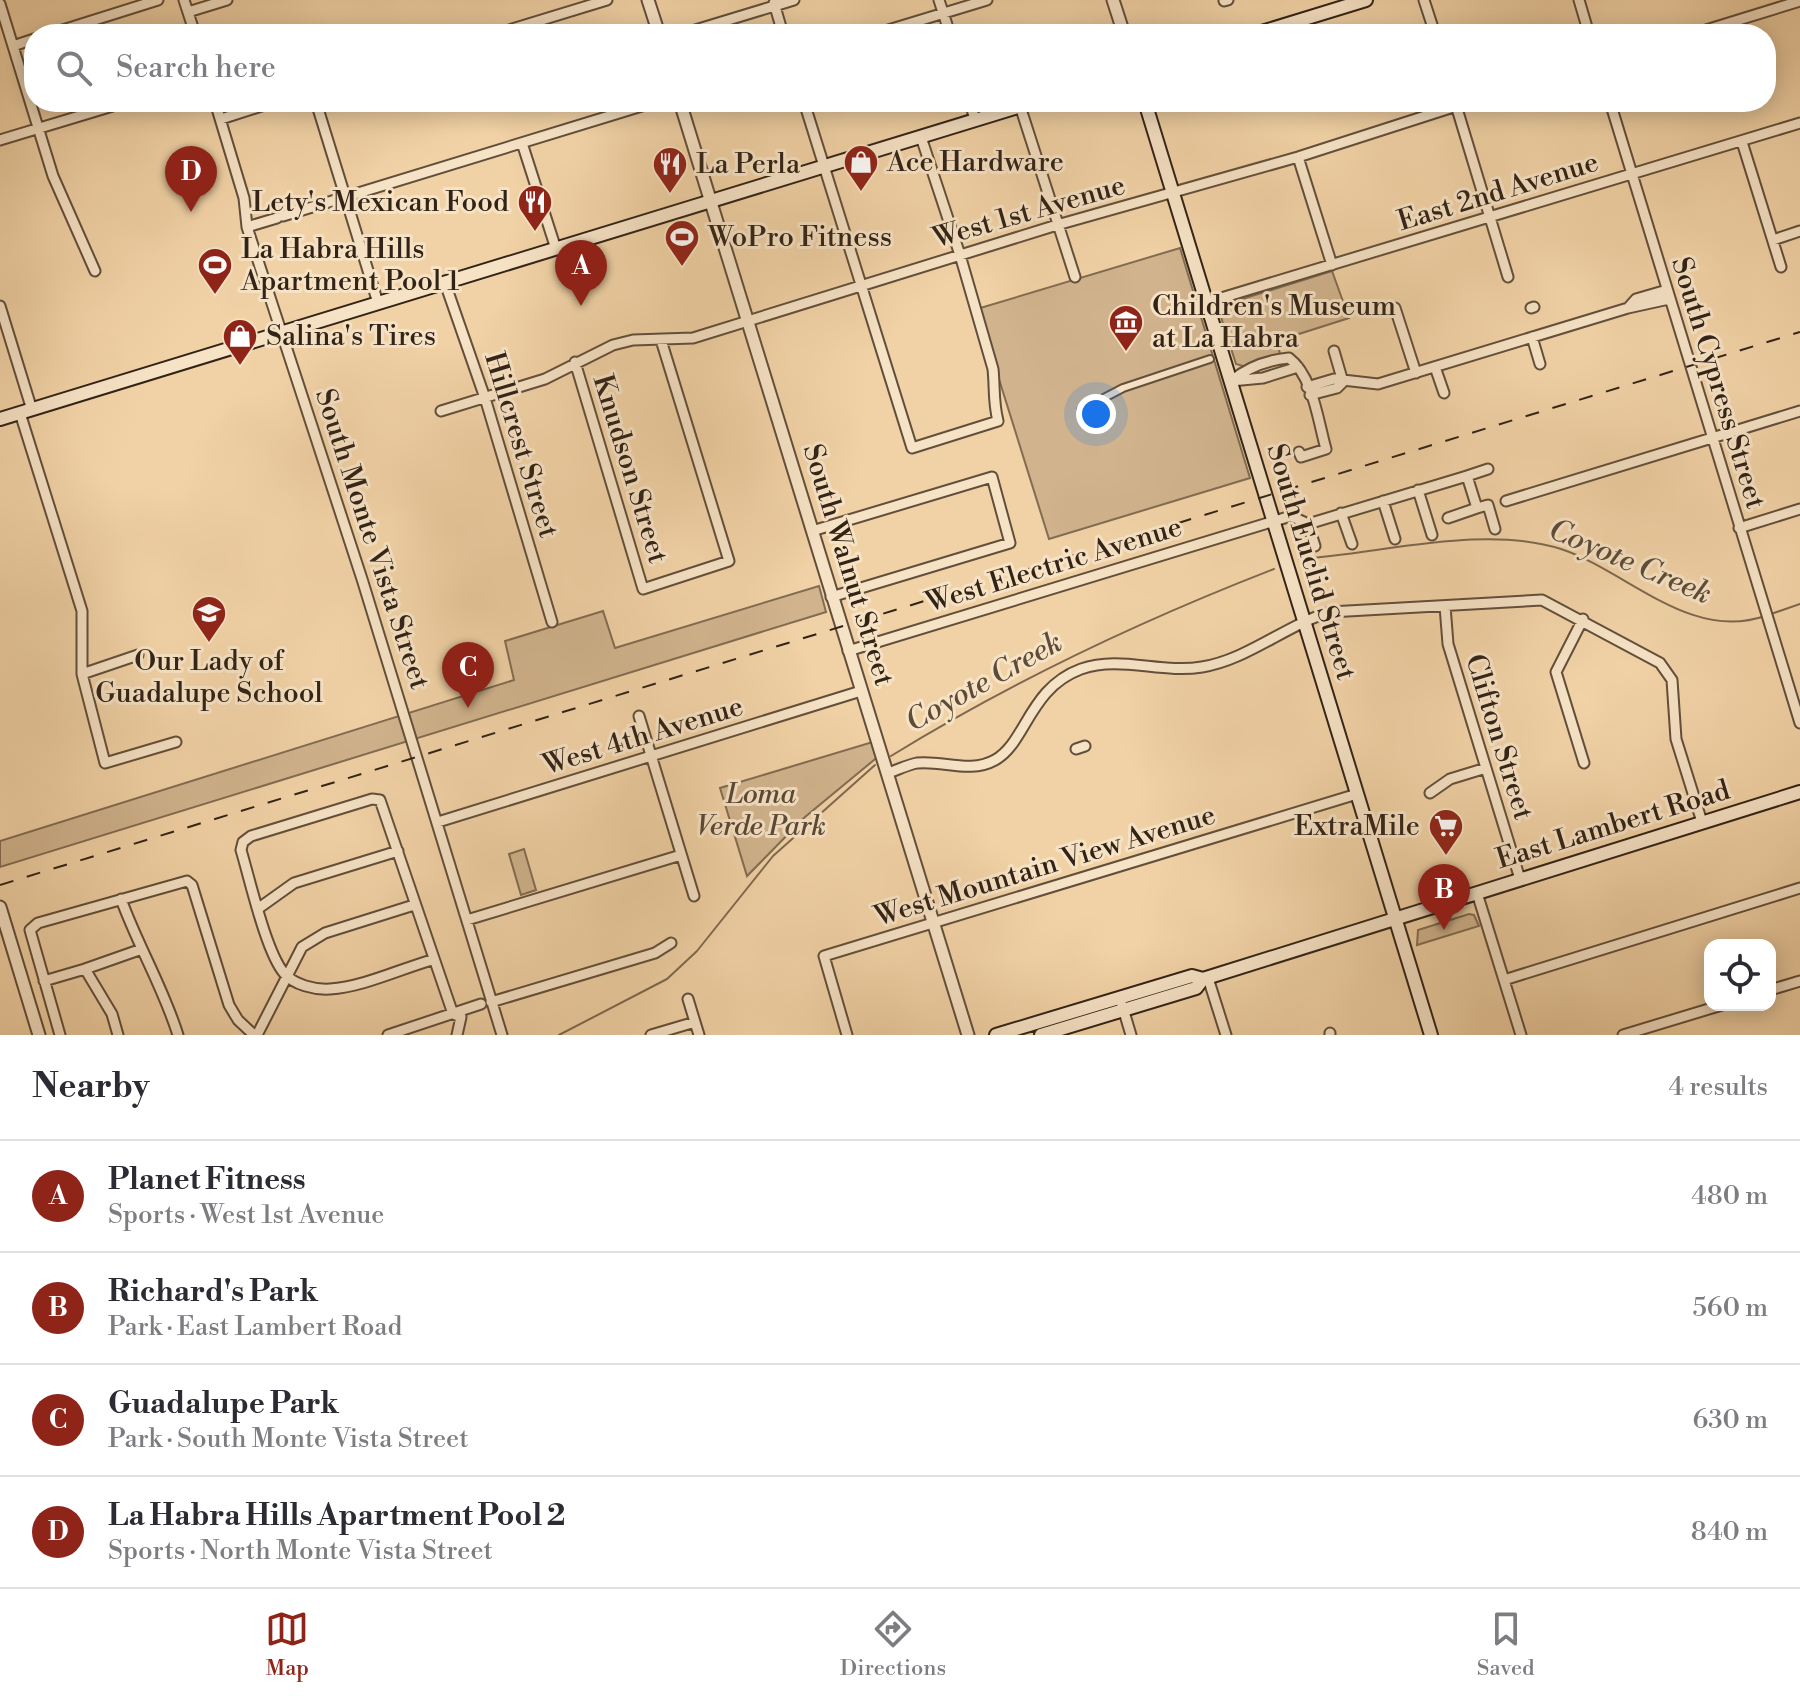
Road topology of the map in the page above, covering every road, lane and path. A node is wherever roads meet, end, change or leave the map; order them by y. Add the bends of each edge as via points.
1 (158, 0) edge
2 (184, 0) edge
3 (227, 0) edge
4 (607, 0) edge
5 (648, 0) edge
6 (794, 0) edge
7 (939, 0) edge
8 (987, 0) edge
9 (1113, 0) edge
10 (1366, 0) edge
11 (1424, 0) edge
12 (1579, 0) edge
13 (1800, 1) edge
14 (774, 3) edge
15 (0, 4) edge
16 (188, 12) junction
17 (943, 13) junction
18 (82, 24) edge
19 (192, 24) edge
20 (529, 24) edge
21 (656, 24) edge
22 (712, 24) edge
23 (780, 24) edge
24 (907, 24) edge
25 (947, 24) edge
26 (1121, 24) edge
27 (1288, 24) edge
28 (1432, 24) edge
29 (1586, 24) edge
30 (1725, 24) edge
31 (24, 42) edge
32 (13, 46) junction
33 (24, 83) edge
34 (33, 112) edge
35 (93, 112) edge
36 (219, 112) edge
37 (243, 112) edge
38 (319, 112) edge
39 (623, 112) edge
40 (683, 112) edge
41 (807, 112) edge
42 (973, 112) edge
43 (1001, 112) edge
44 (1022, 112) edge
45 (1148, 112) edge
46 (1431, 112) edge
47 (1457, 112) edge
48 (1613, 112) edge
49 (221, 119) junction
50 (975, 120) junction
51 (1800, 123) edge
52 (38, 129) junction
53 (921, 137) junction
54 (0, 140) edge
55 (1742, 142) junction
56 (522, 143) junction
57 (1298, 157) junction
58 (825, 166) junction
59 (1632, 174) junction
60 (1173, 194) junction
61 (345, 197) junction
62 (711, 201) junction
63 (1490, 217) junction
64 (1057, 225) junction
65 (247, 227) junction
66 (1800, 231) edge
67 (1773, 240) junction
68 (556, 249) junction
69 (960, 255) junction
70 (1332, 265) junction
71 (1781, 267) dead end
72 (95, 271) dead end
73 (1075, 277) dead end
74 (1508, 277) dead end
75 (445, 283) junction
76 (862, 285) junction
77 (1668, 294) junction
78 (1208, 302) junction
79 (378, 303) junction
80 (0, 306) edge
81 (1395, 308) dead end
82 (747, 320) junction
83 (284, 332) junction
84 (1532, 337) junction
85 (661, 340) junction
86 (1334, 351) dead end
87 (1210, 359) dead end
88 (575, 362) junction
89 (1540, 364) dead end
90 (1298, 367) junction
91 (1435, 367) junction
92 (1416, 373) junction
93 (1231, 381) junction
94 (1343, 382) junction
95 (1308, 391) junction
96 (1444, 393) dead end
97 (485, 398) junction
98 (1081, 410) dead end
99 (441, 411) dead end
100 (1800, 411) edge
101 (26, 412) junction
102 (0, 419) edge
103 (1712, 439) junction
104 (1299, 452) dead end
105 (1488, 469) dead end
106 (1467, 476) junction
107 (1418, 490) junction
108 (1383, 501) junction
109 (1506, 501) dead end
110 (1477, 508) junction
111 (1800, 509) edge
112 (1341, 513) junction
113 (1448, 518) dead end
114 (1273, 521) junction
115 (1308, 524) junction
116 (1739, 528) junction
117 (1495, 529) dead end
118 (812, 531) junction
119 (1432, 535) dead end
120 (1395, 539) dead end
121 (1352, 544) dead end
122 (1315, 546) dead end
123 (831, 597) junction
124 (1445, 606) junction
125 (1583, 619) junction
126 (1303, 620) junction
127 (552, 622) dead end
128 (848, 651) junction
129 (138, 655) dead end
130 (82, 674) junction
131 (861, 691) junction
132 (639, 716) dead end
133 (1800, 723) edge
134 (176, 742) dead end
135 (652, 757) junction
136 (1584, 763) dead end
137 (1486, 768) junction
138 (888, 773) junction
139 (1800, 792) edge
140 (1430, 793) dead end
141 (1357, 794) junction
142 (438, 822) junction
143 (1702, 822) junction
144 (398, 851) junction
145 (681, 855) junction
146 (1520, 879) junction
147 (1800, 888) edge
148 (1477, 893) junction
149 (694, 896) dead end
150 (121, 899) junction
151 (414, 905) junction
152 (0, 907) edge
153 (259, 908) junction
154 (1395, 919) junction
155 (467, 920) junction
156 (933, 922) junction
157 (671, 943) dead end
158 (139, 950) junction
159 (432, 960) junction
160 (85, 969) junction
161 (286, 976) junction
162 (1206, 979) junction
163 (1504, 980) junction
164 (44, 981) junction
165 (1800, 981) edge
166 (1776, 988) edge
167 (688, 999) dead end
168 (486, 1003) junction
169 (1122, 1004) junction
170 (1704, 1010) edge
171 (453, 1014) junction
172 (695, 1022) junction
173 (39, 1035) edge
174 (60, 1035) edge
175 (118, 1035) edge
176 (177, 1035) edge
177 (255, 1035) edge
178 (388, 1035) edge
179 (457, 1035) edge
180 (502, 1035) edge
181 (651, 1035) edge
182 (699, 1035) edge
183 (847, 1035) edge
184 (968, 1035) edge
185 (996, 1035) edge
186 (1041, 1035) edge
187 (1131, 1035) edge
188 (1226, 1035) edge
189 (1431, 1035) edge
190 (1521, 1035) edge
191 (1623, 1035) edge

1 - 18 street
2 - 16 street
3 - 16 street
4 - 20 street
5 - 21 street
6 - 14 street
7 - 17 street
8 - 17 street
9 - 26 street
10 - 27 main road
11 - 28 street
12 - 29 street
13 - 30 street
14 - 22 street
14 - 23 street
15 - 32 street
16 - 19 street
17 - 24 street
17 - 25 street
31 - 32 street
32 - 33 street
34 - 52 street
35 - 52 street
36 - 49 street, South Monte Vista Street
37 - 49 street
38 - 61 street
39 - 56 street
40 - 62 street, South Walnut Street
41 - 58 street
42 - 50 street
43 - 50 main road
44 - 64 street
45 - 60 main road, South Euclid Street
46 - 57 street, West 1st Avenue
47 - 63 street
48 - 59 street, South Cypress Street
49 - 65 street, South Monte Vista Street
50 - 53 main road
51 - 55 street, East 2nd Avenue
52 - 54 street
52 - 72 street via 56,185
53 - 58 main road
53 - 69 street
55 - 59 street, East 2nd Avenue
55 - 67 street
56 - 61 street
56 - 68 street
57 - 60 street, West 1st Avenue
57 - 70 street
58 - 62 main road
58 - 76 street
59 - 63 street, East 2nd Avenue
59 - 77 street, South Cypress Street
60 - 64 street, West 1st Avenue
60 - 78 main road, South Euclid Street
61 - 65 street
61 - 79 street
62 - 68 main road
62 - 82 street, South Walnut Street
63 - 70 street, East 2nd Avenue
63 - 74 street
64 - 69 street, West 1st Avenue
64 - 73 street
65 - 83 street, South Monte Vista Street
66 - 67 street
67 - 71 street
68 - 75 main road
69 - 76 street, West 1st Avenue
69 - 76 street via 993,369 991,397 998,421 912,448
70 - 78 street, East 2nd Avenue
75 - 79 main road
75 - 97 street, Hillcrest Street
76 - 82 street, West 1st Avenue
77 - 84 street via 1636,299 1628,308
77 - 103 street, South Cypress Street
78 - 93 main road, South Euclid Street
79 - 83 main road
80 - 101 street
81 - 92 street
82 - 85 street, West 1st Avenue via 693,338
82 - 118 street, South Walnut Street
83 - 101 main road
83 - 142 street, South Monte Vista Street
84 - 89 street
84 - 91 street
85 - 88 street, West 1st Avenue via 623,342
85 - 88 street, Knudson Street via 729,561 643,589
86 - 94 street
87 - 98 street via 1123,388
88 - 97 street, West 1st Avenue via 545,379
90 - 93 street
90 - 93 street via 1283,358
90 - 95 street
91 - 92 street
91 - 96 street
92 - 94 street via 1378,384
93 - 114 main road, South Euclid Street
94 - 95 street via 1337,388
95 - 104 street via 1326,449 1301,457
97 - 99 street, West 1st Avenue
97 - 127 street, Hillcrest Street
100 - 103 street
101 - 102 main road
101 - 130 street via 82,611
103 - 109 street
103 - 116 street, South Cypress Street
105 - 106 street
106 - 107 street
106 - 110 street
107 - 108 street
107 - 119 street
108 - 112 street
108 - 120 street
110 - 113 street
110 - 117 street via 1488,505
111 - 116 street
112 - 115 street
112 - 121 street
114 - 115 street via 1291,516
114 - 126 main road, South Euclid Street
114 - 128 street, West Electric Avenue
115 - 122 street
116 - 133 street, South Cypress Street
118 - 123 street, South Walnut Street
118 - 123 street via 992,477 1010,543
123 - 128 street, South Walnut Street
124 - 125 street via 1542,600
124 - 126 street via 1330,612
124 - 137 street, Clifton Street via 1448,644
125 - 136 street via 1556,672
125 - 143 street via 1660,663 1672,680 1676,739
126 - 138 street via 1201,668 1113,663 1076,671 1034,705 1005,753 995,760 969,766 915,763
126 - 141 main road, South Euclid Street
128 - 131 street, South Walnut Street
129 - 130 street
130 - 134 street via 105,763
131 - 135 street, West 4th Avenue
131 - 138 street, South Walnut Street
132 - 135 street
135 - 142 street, West 4th Avenue
135 - 145 street
137 - 140 street via 1450,779
137 - 146 street, Clifton Street
138 - 156 street, South Walnut Street
139 - 143 main road, East Lambert Road
141 - 154 main road, South Euclid Street
141 - 156 street, West Mountain View Avenue
142 - 155 street, South Monte Vista Street
143 - 146 main road, East Lambert Road
144 - 151 street
144 - 153 street via 294,883
144 - 153 street via 380,800 372,799 251,836 241,850
145 - 149 street
145 - 155 street
146 - 148 main road, East Lambert Road
147 - 163 street
148 - 154 main road, East Lambert Road
148 - 163 street
150 - 158 street
150 - 164 street via 38,923 30,930
150 - 177 street via 177,881 192,885 229,1005
151 - 159 street
151 - 161 street via 313,940 302,947
152 - 173 street
153 - 161 street
154 - 162 main road, East Lambert Road
154 - 189 main road, South Euclid Street
155 - 168 street, South Monte Vista Street
156 - 183 street, West Mountain View Avenue via 824,956
156 - 184 street, South Walnut Street
157 - 168 street via 655,953
158 - 160 street
158 - 176 street via 166,999
159 - 161 street via 333,989 308,987
159 - 171 street
160 - 164 street
160 - 175 street via 112,1014
161 - 177 street
162 - 169 main road, East Lambert Road via 1192,976
162 - 188 street
163 - 190 street
164 - 174 street
165 - 166 street
167 - 172 street
168 - 171 street
168 - 180 street, South Monte Vista Street
169 - 185 main road
169 - 186 main road
169 - 187 street
170 - 191 street
171 - 178 street
171 - 179 street via 461,1017
172 - 181 street
172 - 182 street

